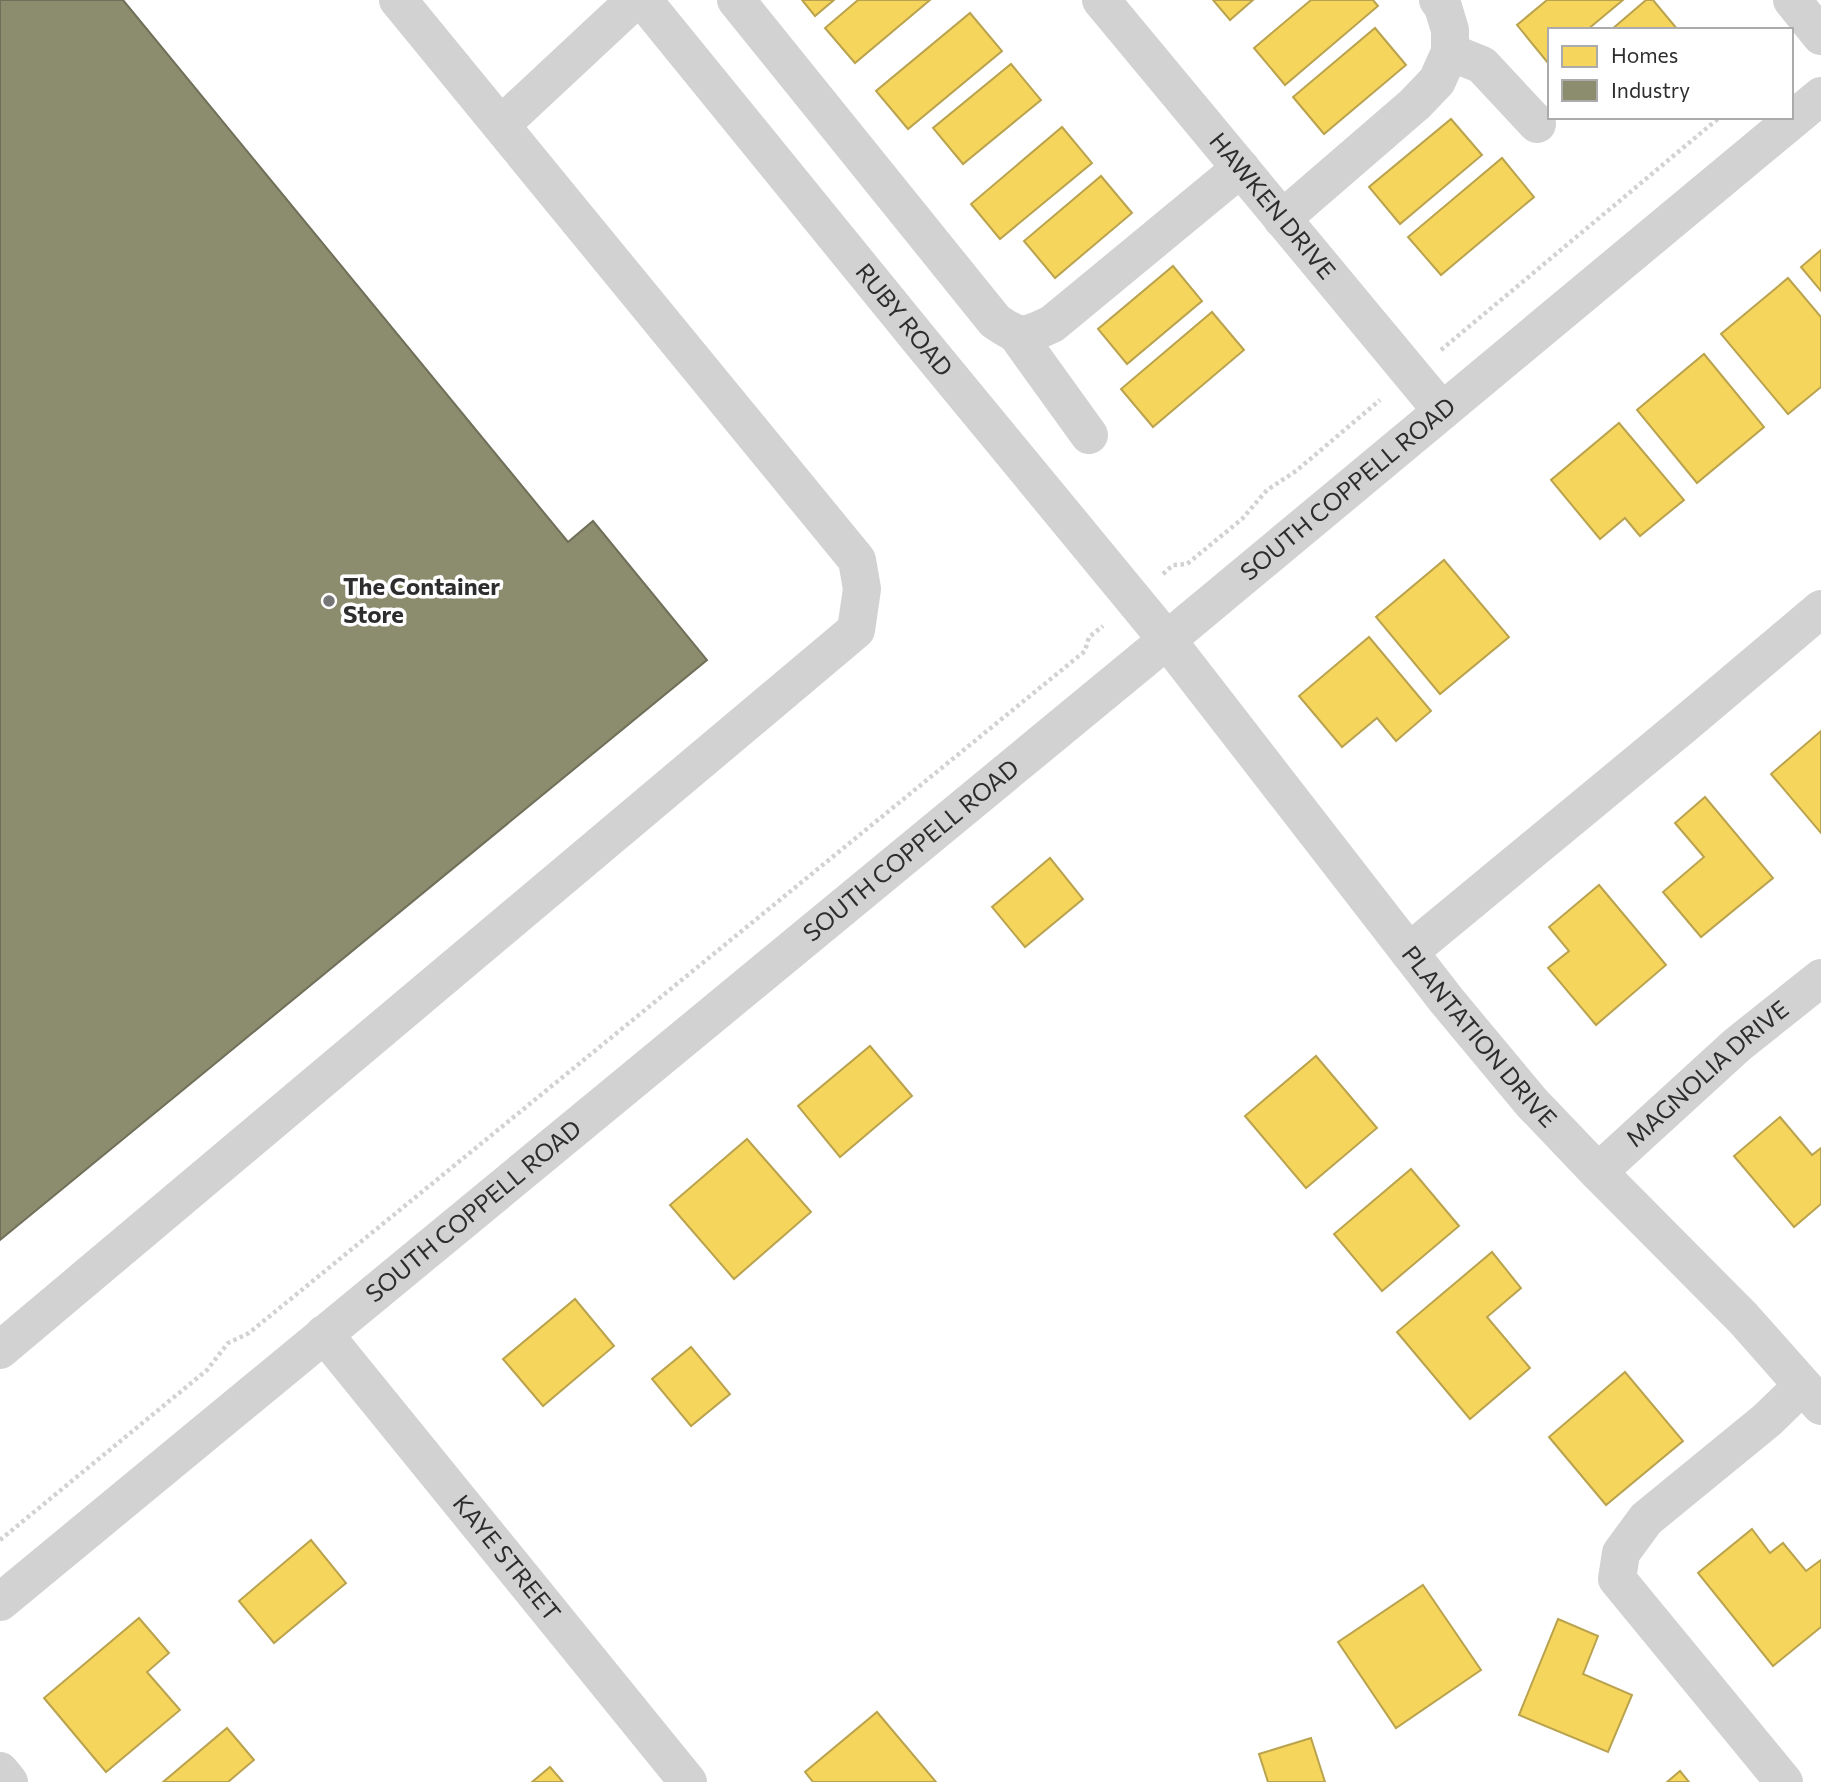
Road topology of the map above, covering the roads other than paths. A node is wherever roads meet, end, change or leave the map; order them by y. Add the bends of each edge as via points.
1 (398, 0) edge
2 (635, 0) edge
3 (643, 0) edge
4 (736, 0) edge
5 (1101, 0) edge
6 (1438, 0) edge
7 (1791, 0) edge
8 (1821, 36) edge
9 (1450, 52) junction
10 (1821, 96) edge
11 (1537, 124) dead end
12 (501, 125) junction
13 (1241, 169) junction
14 (1282, 219) junction
15 (1017, 335) junction
16 (1442, 411) junction
17 (1089, 435) dead end
18 (1821, 609) edge
19 (1167, 640) junction
20 (1409, 952) junction
21 (1821, 978) edge
22 (1598, 1172) junction
23 (324, 1334) junction
24 (0, 1350) edge
25 (1812, 1396) edge
26 (0, 1602) edge
27 (0, 1771) edge
28 (9, 1782) edge
29 (688, 1782) edge
30 (1784, 1782) edge

1 - 12 street
2 - 12 street
3 - 19 street, RUBY ROAD
4 - 15 street via 995,321
5 - 13 street, HAWKEN DRIVE
6 - 9 street via 1450,30
7 - 8 street
9 - 11 street via 1482,65
9 - 14 street via 1437,81 1415,104
10 - 16 street, SOUTH COPPELL ROAD
12 - 24 street via 857,560 862,589 856,629
13 - 14 street, HAWKEN DRIVE
13 - 15 street via 1052,324 1032,334
14 - 16 street, HAWKEN DRIVE
15 - 17 street
16 - 19 street, SOUTH COPPELL ROAD
18 - 20 street
19 - 20 street, PLANTATION DRIVE
19 - 23 street, SOUTH COPPELL ROAD
20 - 22 street, PLANTATION DRIVE via 1532,1103
21 - 22 street, MAGNOLIA DRIVE via 1737,1045
22 - 25 street, PLANTATION DRIVE via 1743,1318
23 - 26 street, SOUTH COPPELL ROAD
23 - 29 street, KAYE STREET
25 - 30 street via 1768,1420 1646,1519 1620,1553 1617,1579
27 - 28 street

